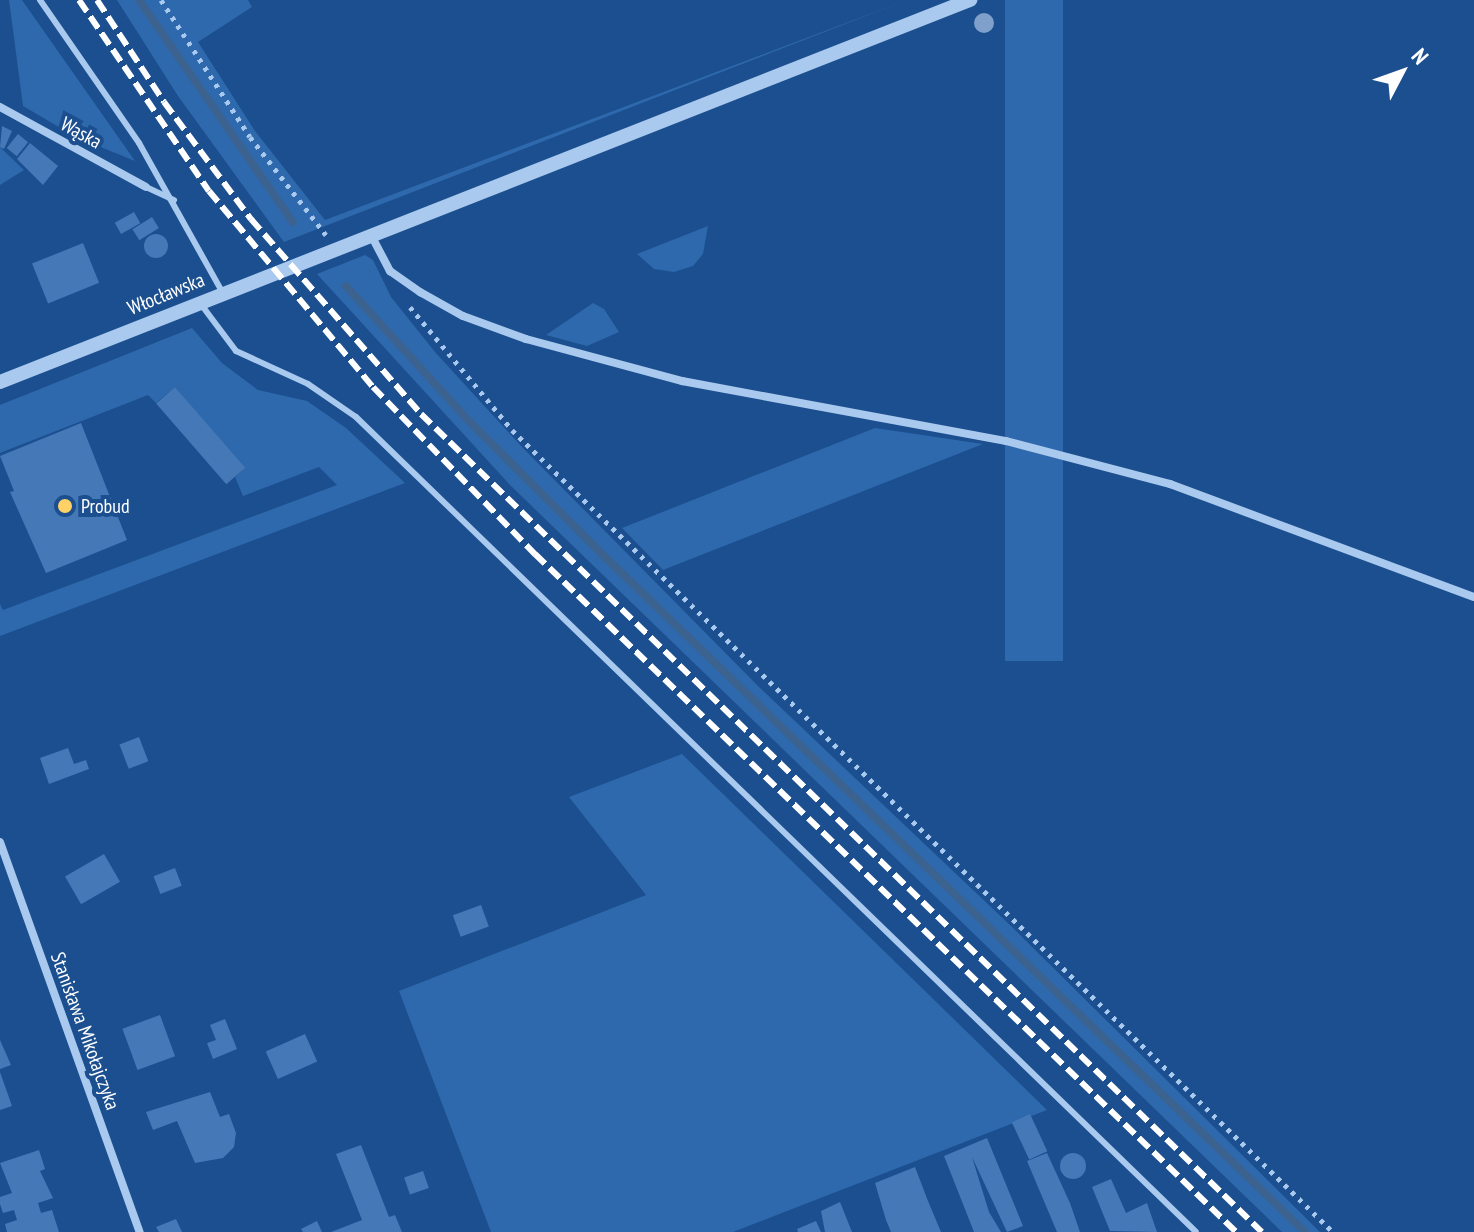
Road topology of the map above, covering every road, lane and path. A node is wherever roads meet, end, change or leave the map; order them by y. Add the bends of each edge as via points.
1 (40, 0) edge
2 (161, 0) edge
3 (970, 0) edge
4 (0, 107) edge
5 (146, 187) joint
6 (174, 200) junction
7 (371, 235) junction
8 (342, 247) junction
9 (223, 293) junction
10 (406, 302) dead end
11 (200, 303) junction
12 (0, 382) edge
13 (1474, 597) edge
14 (0, 842) edge
15 (140, 1232) edge
16 (1196, 1232) edge
17 (1333, 1232) edge

1 - 6 lane
2 - 8 path via 250,137
3 - 7 street, Włocławska
4 - 5 street, Wąska
5 - 6 lane
6 - 9 lane
7 - 8 street, Włocławska
7 - 13 street via 390,271 420,292 463,316 526,339 682,381 1006,441 1170,484
8 - 9 street, Włocławska
9 - 11 street, Włocławska
10 - 17 path via 512,430
11 - 12 street, Włocławska
11 - 16 lane via 236,351 308,384 356,417
14 - 15 street, Stanisława Mikołajczyka

